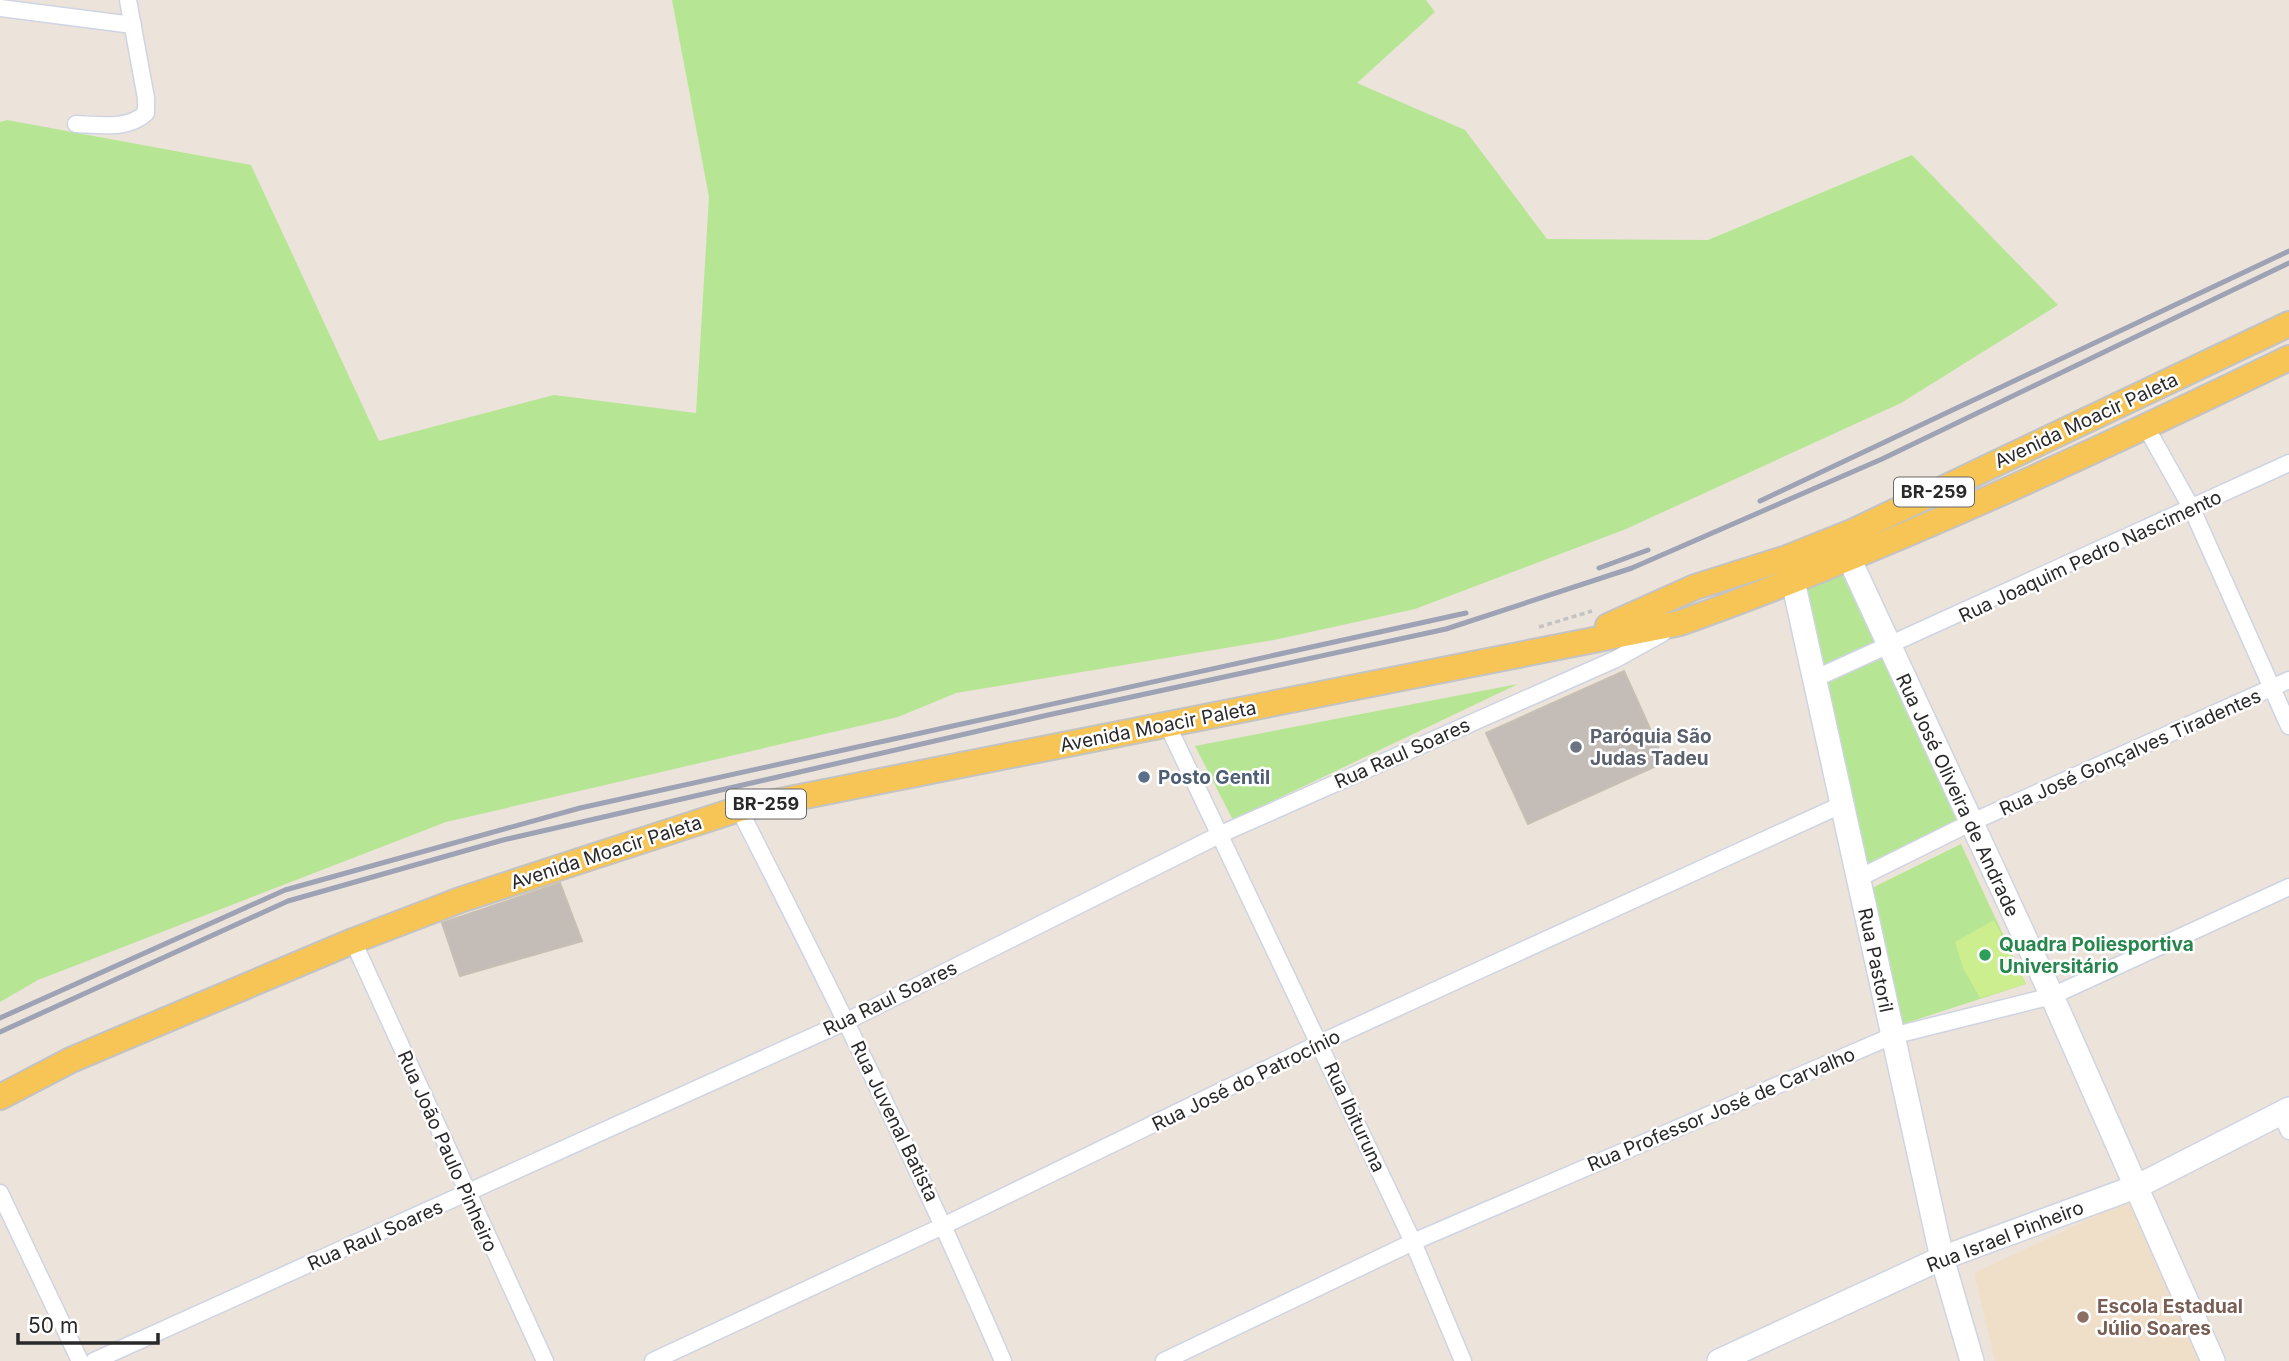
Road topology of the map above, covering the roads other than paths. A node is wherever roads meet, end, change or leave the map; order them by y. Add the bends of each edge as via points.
1 (128, 0) edge
2 (0, 8) edge
3 (133, 25) junction
4 (76, 124) dead end
5 (2289, 324) edge
6 (2289, 358) edge
7 (2146, 428) junction
8 (2289, 463) edge
9 (2192, 509) junction
10 (1844, 548) junction
11 (1787, 558) junction
12 (1794, 583) junction
13 (1680, 623) junction
14 (1572, 642) junction
15 (1889, 648) junction
16 (1814, 680) junction
17 (2289, 680) edge
18 (2272, 688) junction
19 (1167, 724) junction
20 (2289, 726) edge
21 (1841, 806) junction
22 (739, 810) junction
23 (1970, 823) junction
24 (1221, 834) junction
25 (1859, 878) junction
26 (2289, 887) edge
27 (353, 941) junction
28 (2052, 996) junction
29 (847, 1021) junction
30 (1892, 1036) junction
31 (1320, 1043) junction
32 (0, 1097) edge
33 (2286, 1118) edge
34 (2138, 1186) junction
35 (0, 1193) edge
36 (466, 1194) junction
37 (945, 1225) junction
38 (1413, 1242) junction
39 (1942, 1258) junction
40 (80, 1361) edge
41 (94, 1361) edge
42 (545, 1361) edge
43 (653, 1361) edge
44 (1003, 1361) edge
45 (1164, 1361) edge
46 (1463, 1361) edge
47 (1719, 1361) edge
48 (1972, 1361) edge
49 (2213, 1361) edge

1 - 3 street
2 - 3 street
3 - 4 street via 146,113 138,121 116,125
5 - 10 main road, Avenida Moacir Paleta / BR-259
6 - 7 main road, Avenida Moacir Paleta / BR-259
7 - 9 street
7 - 10 main road, Avenida Moacir Paleta / BR-259
8 - 9 street, Rua Joaquim Pedro Nascimento
9 - 15 street, Rua Joaquim Pedro Nascimento
9 - 18 street
10 - 11 main road, Avenida Moacir Paleta / BR-259
10 - 12 main road, Avenida Moacir Paleta / BR-259
10 - 15 street, Rua José Oliveira de Andrade
11 - 12 street, Rua Pastoril
11 - 14 main road, Avenida Moacir Paleta / BR-259 via 1695,587
12 - 13 main road, Avenida Moacir Paleta / BR-259
12 - 16 street, Rua Pastoril
13 - 14 main road, Avenida Moacir Paleta / BR-259
13 - 24 street, Rua Raul Soares via 1616,659
14 - 19 main road, Avenida Moacir Paleta / BR-259
15 - 16 street, Rua Joaquim Pedro Nascimento
15 - 23 street, Rua José Oliveira de Andrade
16 - 21 street, Rua Pastoril
17 - 18 street, Rua José Gonçalves Tiradentes
18 - 20 street
18 - 23 street, Rua José Gonçalves Tiradentes
19 - 22 main road, Avenida Moacir Paleta / BR-259
19 - 24 street, Rua Ibituruna
21 - 25 street, Rua Pastoril
21 - 31 street, Rua José do Patrocínio
22 - 27 main road, Avenida Moacir Paleta / BR-259 via 460,900
22 - 29 street, Rua Juvenal Batista
23 - 25 street, Rua José Gonçalves Tiradentes
23 - 28 street, Rua José Oliveira de Andrade
24 - 29 street, Rua Raul Soares
24 - 31 street, Rua Ibituruna
25 - 30 street, Rua Pastoril
26 - 28 street, Rua Professor José de Carvalho
27 - 32 main road, Avenida Moacir Paleta / BR-259 via 71,1060
27 - 36 street, Rua João Paulo Pinheiro
28 - 30 street, Rua Professor José de Carvalho
28 - 34 street, Rua José Oliveira de Andrade
29 - 36 street, Rua Raul Soares
29 - 37 street, Rua Juvenal Batista
30 - 38 street, Rua Professor José de Carvalho
30 - 39 street, Rua Pastoril
31 - 37 street, Rua José do Patrocínio
31 - 38 street, Rua Ibituruna
33 - 34 street, Rua Israel Pinheiro
34 - 39 street, Rua Israel Pinheiro
34 - 49 street, Rua José Oliveira de Andrade
35 - 40 street
36 - 41 street, Rua Raul Soares
36 - 42 street, Rua João Paulo Pinheiro
37 - 43 street, Rua José do Patrocínio
37 - 44 street, Rua Juvenal Batista
38 - 45 street, Rua Professor José de Carvalho
38 - 46 street, Rua Ibituruna
39 - 47 street, Rua Israel Pinheiro
39 - 48 street, Rua Pastoril

